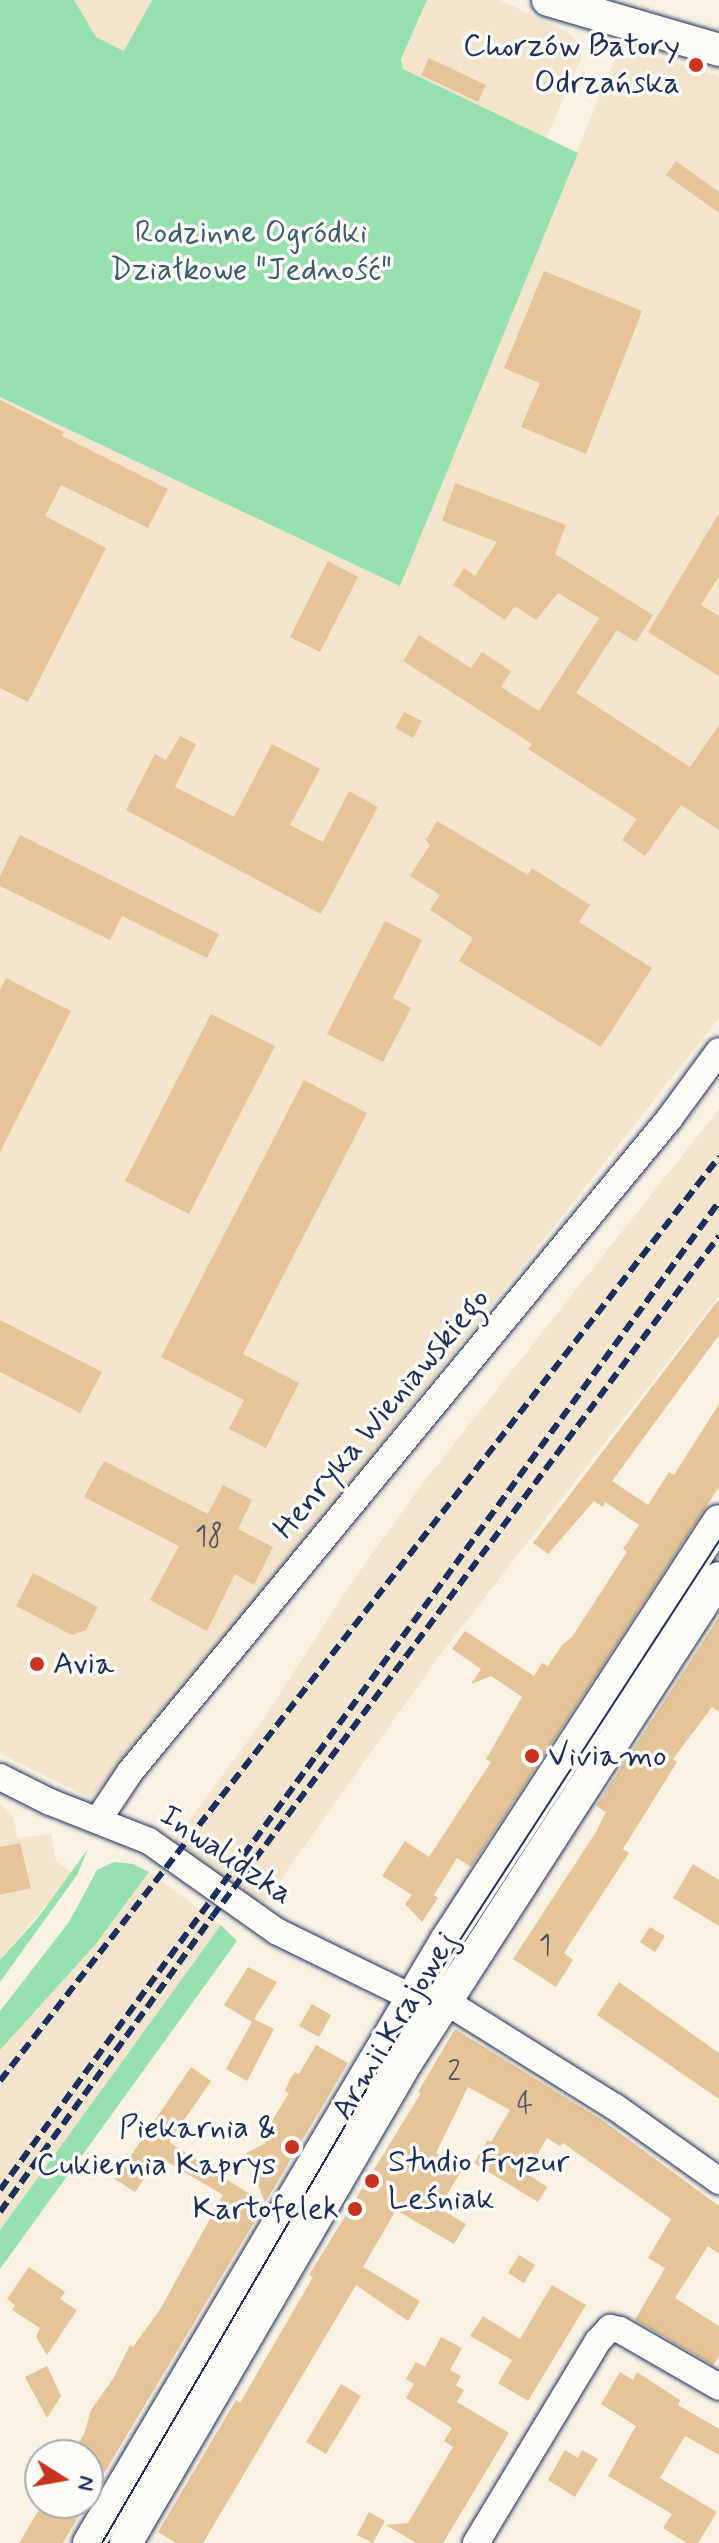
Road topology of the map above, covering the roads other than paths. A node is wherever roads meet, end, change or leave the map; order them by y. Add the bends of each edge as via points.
1 (548, 0) edge
2 (719, 50) edge
3 (719, 1051) edge
4 (719, 1521) edge
5 (719, 1578) edge
6 (0, 1777) edge
7 (98, 1820) junction
8 (411, 1997) junction
9 (443, 2004) junction
10 (719, 2181) edge
11 (719, 2387) edge
12 (89, 2543) edge
13 (126, 2543) edge
14 (476, 2543) edge

1 - 2 street
3 - 7 street, Henryka Wieniawskiego via 669,1119 130,1772
4 - 8 street, Armii Krajowej
5 - 9 street, Armii Krajowej
6 - 7 street, Inwalidzka
7 - 8 street, Inwalidzka via 149,1841 276,1931
8 - 9 street
8 - 12 street, Armii Krajowej
9 - 10 street via 615,2107
9 - 13 street, Armii Krajowej
11 - 14 street via 610,2328

